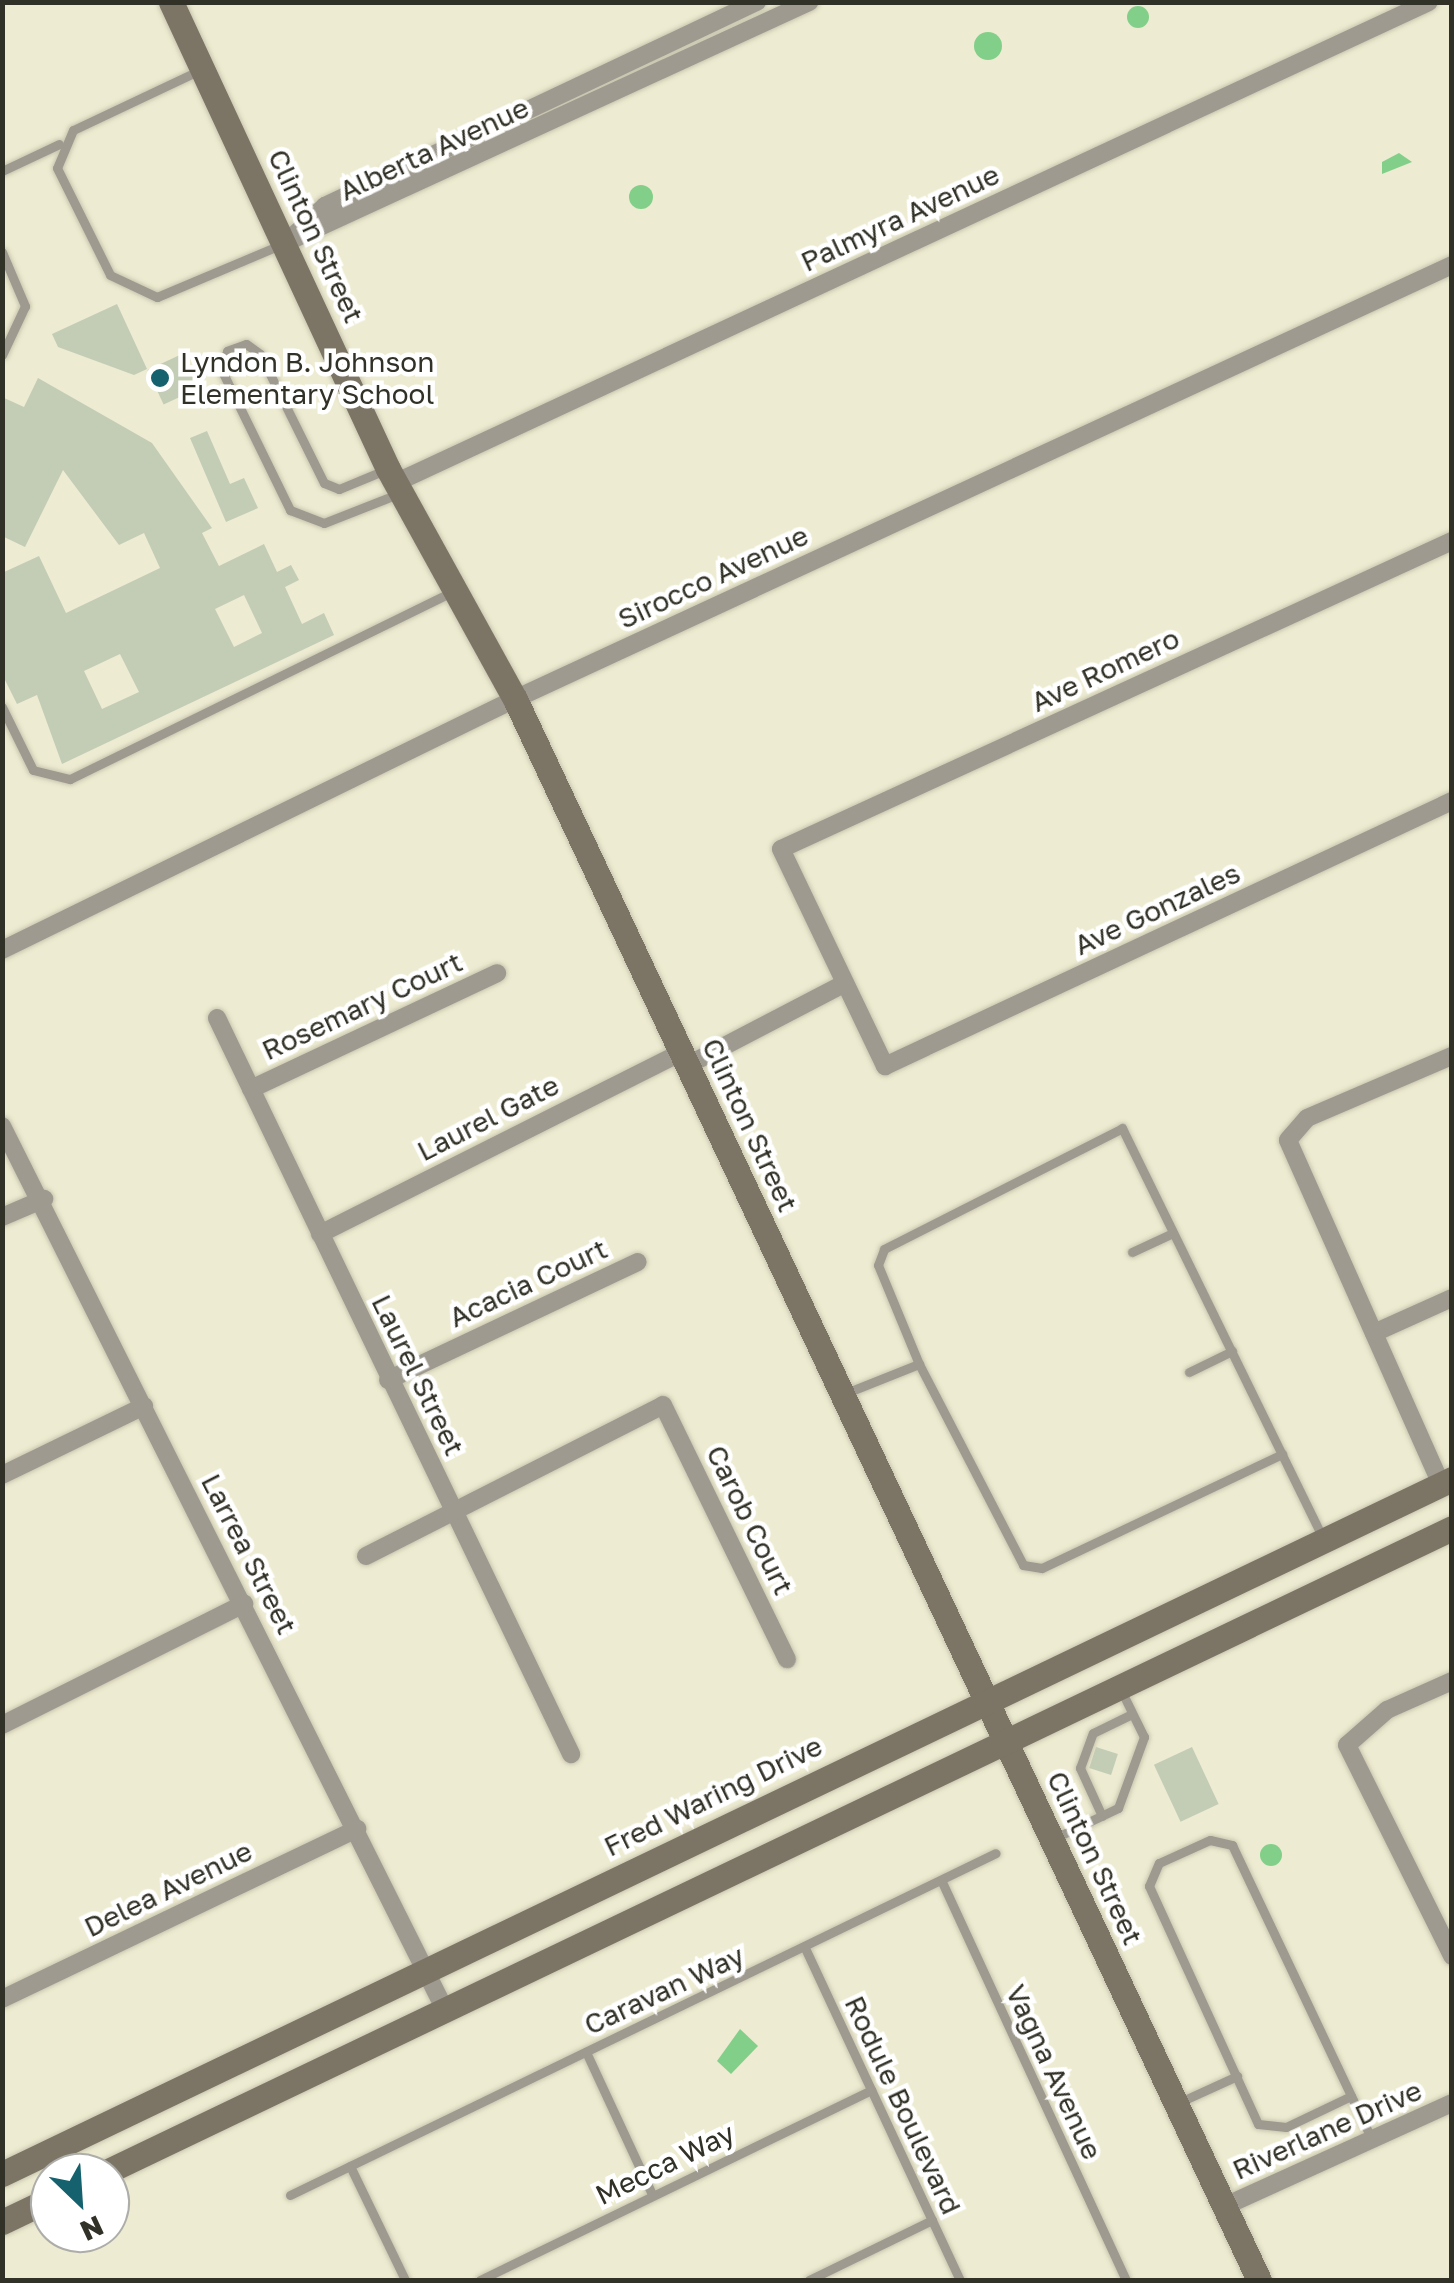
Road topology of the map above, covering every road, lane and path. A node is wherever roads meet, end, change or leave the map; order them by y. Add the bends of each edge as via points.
1 (172, 2) edge
2 (757, 2) edge
3 (810, 2) edge
4 (1429, 2) edge
5 (204, 68) junction
6 (60, 143) junction
7 (2, 170) edge
8 (287, 242) junction
9 (2, 252) edge
10 (1452, 266) edge
11 (2, 355) edge
12 (394, 482) junction
13 (1452, 541) edge
14 (456, 590) junction
15 (515, 698) junction
16 (2, 707) edge
17 (1452, 801) edge
18 (2, 950) edge
19 (497, 972) dead end
20 (840, 986) junction
21 (217, 1018) dead end
22 (1452, 1056) edge
23 (685, 1059) junction
24 (251, 1088) junction
25 (2, 1126) edge
26 (44, 1200) junction
27 (2, 1217) edge
28 (1174, 1232) junction
29 (320, 1234) junction
30 (1132, 1252) dead end
31 (638, 1262) dead end
32 (1452, 1298) edge
33 (1374, 1334) junction
34 (1232, 1352) junction
35 (919, 1364) junction
36 (1189, 1372) dead end
37 (388, 1380) junction
38 (845, 1394) junction
39 (144, 1406) junction
40 (1282, 1454) junction
41 (2, 1475) edge
42 (1446, 1481) edge
43 (454, 1511) junction
44 (1452, 1528) edge
45 (1324, 1539) junction
46 (366, 1556) dead end
47 (244, 1604) junction
48 (787, 1659) dead end
49 (1452, 1681) edge
50 (1118, 1684) junction
51 (987, 1698) junction
52 (1132, 1714) junction
53 (2, 1725) edge
54 (1005, 1737) junction
55 (571, 1754) dead end
56 (1102, 1816) junction
57 (357, 1828) junction
58 (1052, 1839) junction
59 (996, 1853) dead end
60 (942, 1882) junction
61 (805, 1948) junction
62 (1452, 1956) edge
63 (426, 1968) junction
64 (2, 1999) edge
65 (444, 2008) junction
66 (586, 2052) junction
67 (1237, 2076) junction
68 (871, 2090) junction
69 (1351, 2096) junction
70 (1452, 2103) edge
71 (1177, 2104) junction
72 (1372, 2140) junction
73 (130, 2160) edge
74 (350, 2166) junction
75 (2, 2174) edge
76 (652, 2194) junction
77 (290, 2195) dead end
78 (1225, 2206) junction
79 (30, 2209) edge
80 (932, 2220) junction
81 (2, 2222) edge
82 (405, 2280) edge
83 (480, 2280) edge
84 (808, 2280) edge
85 (960, 2280) edge
86 (1126, 2280) edge
87 (1259, 2280) edge

1 - 5 main road, Clinton Street
2 - 8 street, Alberta Avenue via 325,206
3 - 8 street, Alberta Avenue
4 - 12 street, Palmyra Avenue
5 - 6 lane via 89,122
5 - 8 main road, Clinton Street
6 - 7 lane
6 - 8 lane via 56,168 103,265 156,297
8 - 12 main road, Clinton Street
9 - 11 lane via 24,306
10 - 15 street, Sirocco Avenue
12 - 12 lane via 339,489 324,483 260,354 246,344 227,351 222,371 290,510 324,524
12 - 14 main road, Clinton Street
13 - 20 street, Ave Romero via 781,849
14 - 15 main road, Clinton Street
14 - 16 lane via 70,778 33,770
15 - 18 street, Sirocco Avenue
15 - 23 main road, Clinton Street
17 - 20 street, Ave Gonzales via 885,1066
19 - 24 street, Rosemary Court
20 - 23 street, Laurel Gate
21 - 24 street, Laurel Street
22 - 33 street via 1307,1118 1288,1140
23 - 29 street, Laurel Gate
23 - 38 main road, Clinton Street
24 - 29 street, Laurel Street
25 - 26 street, Larrea Street
26 - 27 street
26 - 39 street, Larrea Street
28 - 30 lane
28 - 34 lane
28 - 35 lane via 1122,1128 884,1249 878,1264
29 - 37 street, Laurel Street
31 - 37 street, Acacia Court
32 - 33 street
33 - 42 street
34 - 36 lane
34 - 40 lane
35 - 38 lane
35 - 40 lane via 1023,1566 1042,1568
37 - 43 street, Laurel Street
38 - 51 main road, Clinton Street
39 - 41 street
39 - 47 street, Larrea Street
40 - 45 lane
42 - 45 main road, Fred Waring Drive
43 - 46 street
43 - 48 street, Carob Court via 663,1405
43 - 55 street, Laurel Street
44 - 50 main road
45 - 51 main road, Fred Waring Drive
47 - 53 street
47 - 57 street, Larrea Street
49 - 62 street via 1387,1710 1347,1744
50 - 52 lane
50 - 54 main road
51 - 54 main road, Clinton Street
51 - 63 main road, Fred Waring Drive
52 - 56 lane via 1144,1737 1118,1808
52 - 56 lane via 1094,1733 1080,1768
54 - 58 main road, Clinton Street
54 - 65 main road
56 - 58 lane
57 - 63 street, Larrea Street
57 - 64 street, Delea Avenue
58 - 71 main road, Clinton Street
59 - 60 lane, Caravan Way
60 - 61 lane, Caravan Way
60 - 86 lane, Vagna Avenue
61 - 66 lane, Caravan Way
61 - 68 lane, Rodule Boulevard
63 - 65 street, Larrea Street
63 - 75 main road, Fred Waring Drive
65 - 73 main road
66 - 74 lane, Caravan Way
66 - 76 lane
67 - 69 lane via 1264,2129
67 - 69 lane via 1149,1886 1159,1864 1210,1840 1232,1845
67 - 71 lane
68 - 76 lane, Mecca Way
68 - 80 lane, Rodule Boulevard
69 - 72 lane
70 - 72 street, Riverlane Drive
71 - 78 main road, Clinton Street
72 - 78 street, Riverlane Drive
74 - 77 lane, Caravan Way
74 - 82 lane
76 - 83 lane, Mecca Way
78 - 87 main road, Clinton Street
79 - 81 main road
80 - 84 lane
80 - 85 lane, Rodule Boulevard

